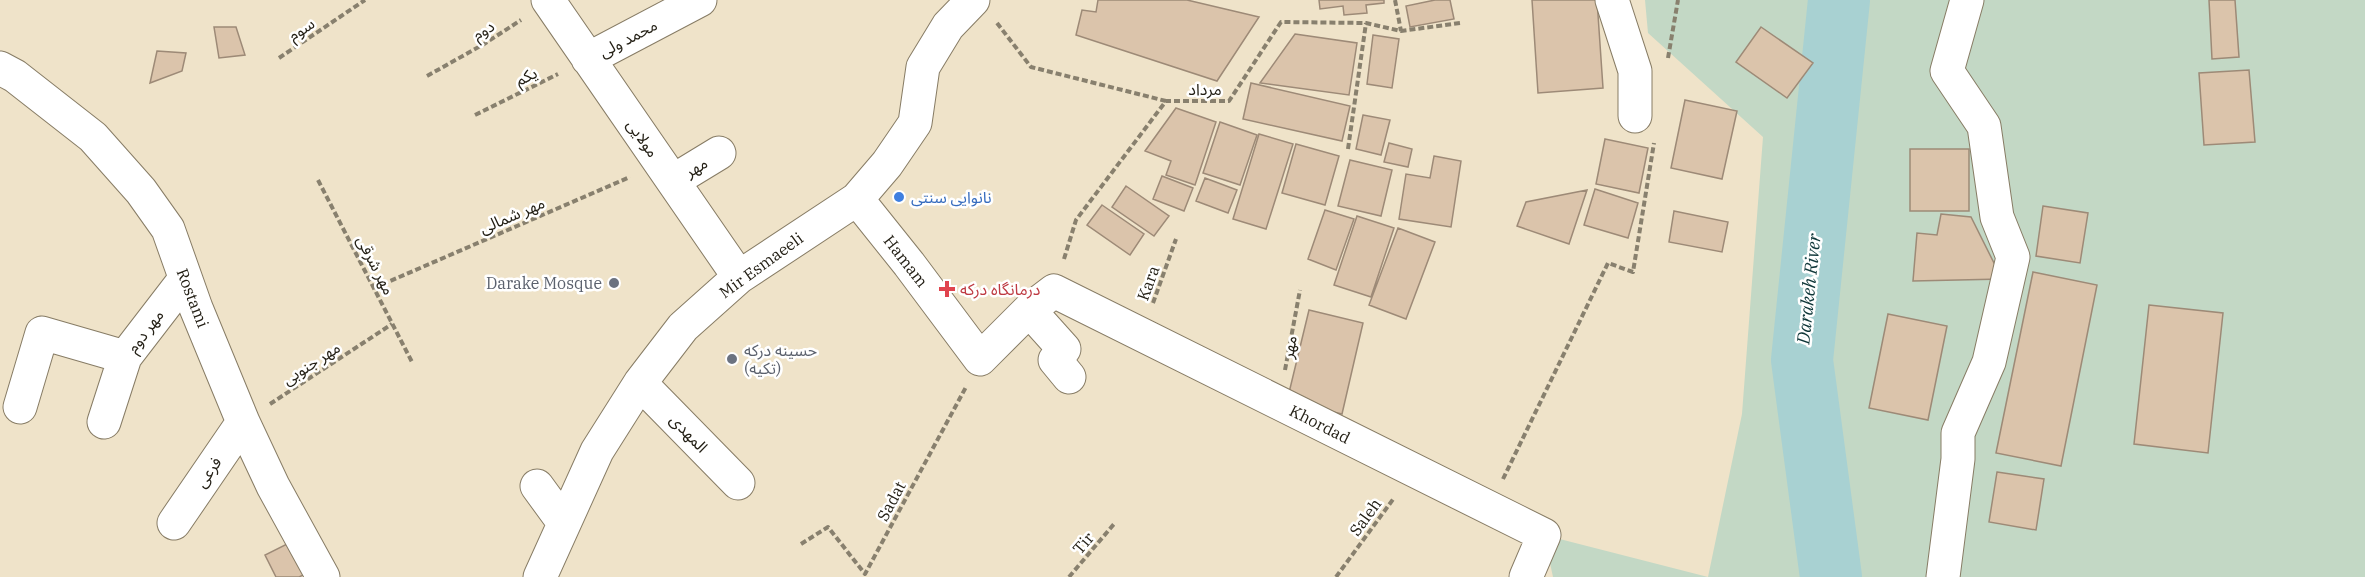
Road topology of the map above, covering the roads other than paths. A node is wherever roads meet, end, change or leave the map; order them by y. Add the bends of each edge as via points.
1 (700, 0) edge
2 (1612, 0) edge
3 (1967, 0) edge
4 (548, 1) edge
5 (983, 8) edge
6 (588, 59) junction
7 (0, 68) edge
8 (1645, 126) road end
9 (719, 153) dead end
10 (667, 172) junction
11 (856, 199) junction
12 (739, 277) junction
13 (185, 279) junction
14 (1042, 301) junction
15 (125, 357) junction
16 (1069, 377) dead end
17 (640, 383) junction
18 (21, 407) dead end
19 (104, 422) dead end
20 (243, 422) junction
21 (738, 483) dead end
22 (537, 486) dead end
23 (174, 523) dead end
24 (564, 523) junction
25 (323, 577) edge
26 (540, 577) edge
27 (1526, 577) edge
28 (1944, 577) edge

1 - 6 street, محمد ولی
2 - 8 street via 1635,71
3 - 28 street via 1947,71 1984,126 1997,217 2013,256 1989,362 1958,433
4 - 6 street, مولایی
5 - 11 street, Mir Esmaeeli via 948,26 923,67 915,123 887,164
6 - 10 street, مولایی
7 - 13 street, Rostami via 93,137 141,191 168,229
9 - 10 street, مهر
10 - 12 street, مولایی
11 - 12 street, Mir Esmaeeli
11 - 14 street, Hamam via 980,359
12 - 17 street, Mir Esmaeeli via 683,327
13 - 15 street, مهر دوم
13 - 20 street, Rostami
14 - 16 street via 1064,349 1055,360
14 - 27 street, Khordad via 1142,334 1544,535
15 - 18 street via 42,333
15 - 19 street, مهر دوم
17 - 21 street, المهدی
17 - 24 street, Mir Esmaeeli via 597,452
20 - 23 street, فرعی
20 - 25 street, Rostami
22 - 24 street
24 - 26 street, Mir Esmaeeli

